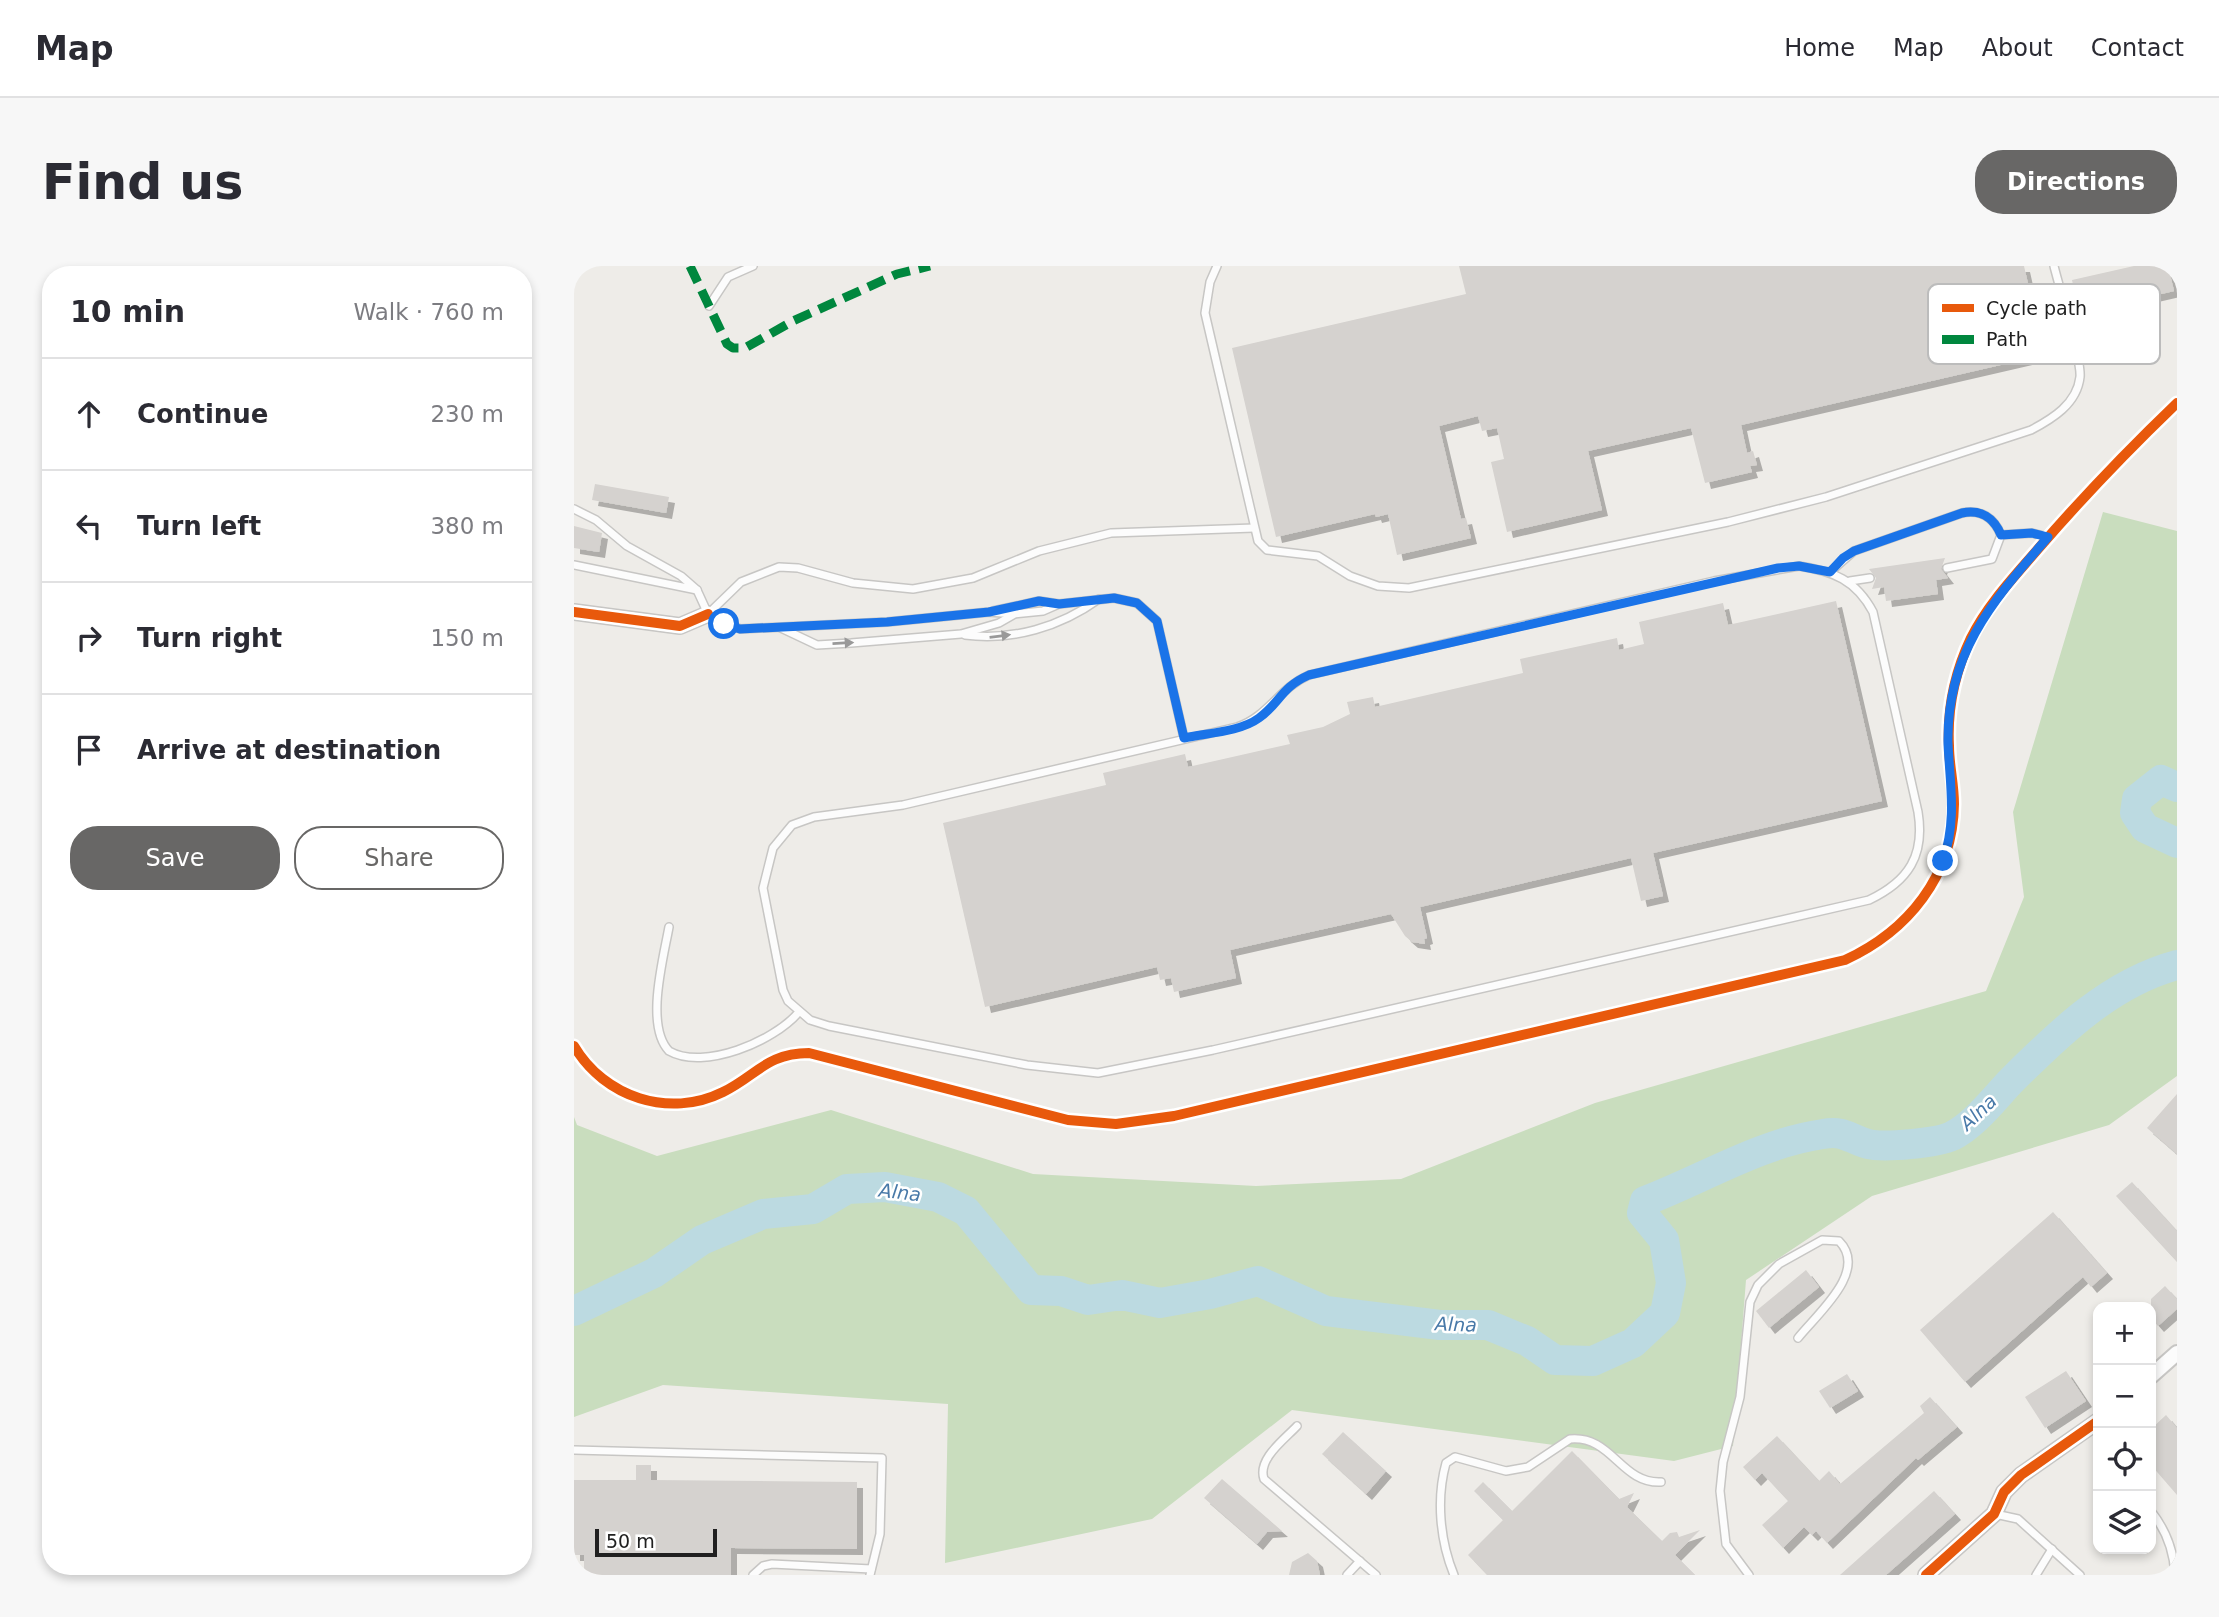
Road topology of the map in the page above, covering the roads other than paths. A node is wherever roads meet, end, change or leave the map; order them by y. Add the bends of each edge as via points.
1 (753, 266) edge
2 (1217, 266) edge
3 (2054, 266) edge
4 (2058, 284) edge
5 (709, 306) dead end
6 (2078, 364) edge
7 (574, 509) edge
8 (1254, 528) junction
9 (2001, 535) junction
10 (2048, 537) dead end
11 (574, 565) edge
12 (1947, 568) dead end
13 (1830, 572) junction
14 (1870, 578) dead end
15 (1850, 581) junction
16 (697, 590) junction
17 (1100, 598) junction
18 (1059, 604) junction
19 (574, 612) edge
20 (989, 612) junction
21 (708, 614) junction
22 (1014, 614) junction
23 (779, 627) junction
24 (961, 634) junction
25 (1184, 738) junction
26 (669, 928) dead end
27 (798, 1013) junction
28 (1798, 1338) dead end
29 (2177, 1353) edge
30 (2156, 1372) edge
31 (2093, 1425) edge
32 (1297, 1426) dead end
33 (574, 1450) edge
34 (1661, 1482) dead end
35 (1994, 1514) junction
36 (2156, 1518) edge
37 (2052, 1549) junction
38 (1360, 1561) junction
39 (870, 1572) edge
40 (753, 1575) edge
41 (1348, 1575) edge
42 (1376, 1575) edge
43 (1454, 1575) edge
44 (1749, 1575) edge
45 (1926, 1575) edge
46 (2036, 1575) edge
47 (2080, 1575) edge
48 (2175, 1575) edge

1 - 5 lane via 728,277
2 - 8 lane via 1205,313
3 - 4 lane
6 - 8 lane via 2081,375 2073,396 2055,417 1944,460 1728,522 1409,588 1369,583 1318,556 1267,550
7 - 16 lane
8 - 21 lane via 1111,533 1039,551 973,579 913,589 853,583 779,567 741,582
9 - 10 lane
9 - 12 lane via 1992,559
9 - 13 lane via 1989,518 1962,513 1854,551
11 - 16 lane
13 - 15 lane
13 - 25 lane via 1799,566 1765,570 1328,670 1285,687 1252,722
14 - 15 lane
15 - 27 lane via 1873,612 1921,833 1902,880 1869,900 1117,1072 1027,1065 829,1027
16 - 21 lane
17 - 18 lane
24 -> 17 lane via 985,637 1053,626
17 - 25 lane via 1137,603 1157,621
18 - 20 lane via 1039,601
18 - 22 lane
19 - 21 street via 680,626
20 - 22 lane
20 - 23 lane
21 - 23 lane via 740,629
22 - 24 lane
23 -> 24 lane via 817,645
25 - 27 lane via 903,805 814,817 792,825 773,848 763,888 783,990
26 - 27 lane via 659,982 657,1032 669,1051 698,1059 723,1054 779,1031
28 - 44 lane via 1848,1275 1851,1261 1839,1241 1822,1240 1780,1264 1758,1285 1749,1302 1740,1397 1720,1491 1726,1544
29 - 30 street
31 - 35 street via 2021,1475 2004,1492
32 - 38 lane via 1266,1459 1264,1479
33 - 39 lane via 882,1458 880,1534
34 - 43 lane via 1640,1481 1598,1444 1586,1440 1570,1439 1528,1467 1506,1471 1455,1457 1446,1463 1440,1500
35 - 37 lane via 2018,1519
35 - 45 street
36 - 48 lane via 2172,1551
37 - 46 lane
37 - 47 lane
38 - 41 lane
38 - 42 lane
39 - 40 lane via 772,1564

